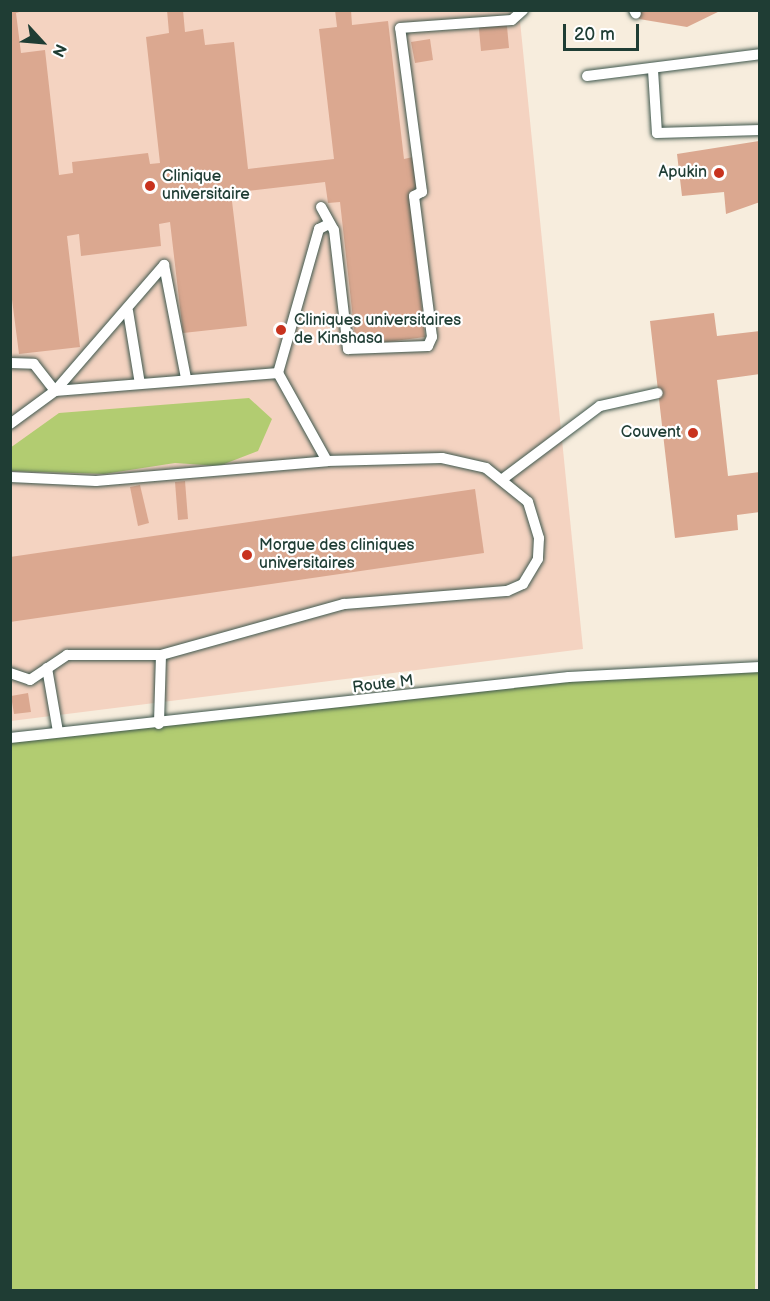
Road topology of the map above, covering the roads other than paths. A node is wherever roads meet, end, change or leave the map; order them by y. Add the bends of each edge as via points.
1 (523, 10) edge
2 (759, 54) edge
3 (653, 70) junction
4 (587, 76) dead end
5 (759, 130) edge
6 (321, 207) dead end
7 (329, 224) junction
8 (128, 311) junction
9 (10, 363) edge
10 (278, 373) junction
11 (186, 378) junction
12 (140, 384) junction
13 (55, 391) junction
14 (658, 393) dead end
15 (10, 424) edge
16 (327, 461) junction
17 (10, 477) edge
18 (504, 478) junction
19 (160, 655) junction
20 (759, 667) edge
21 (47, 668) junction
22 (10, 673) edge
23 (159, 724) junction
24 (58, 732) junction
25 (10, 738) edge

1 - 7 lane via 512,21 400,28 422,192 414,196 432,337 428,346 348,349
2 - 3 lane
3 - 4 lane
3 - 5 lane via 657,132
6 - 7 lane
7 - 10 lane via 319,229
8 - 11 lane via 160,266 168,268
8 - 12 lane
8 - 13 lane
9 - 13 lane via 34,364
10 - 11 lane
10 - 16 lane
11 - 12 lane
12 - 13 lane
13 - 15 lane
14 - 18 lane via 600,406
16 - 17 lane via 96,481
16 - 18 lane via 442,458 467,461
18 - 19 lane via 528,502 539,538 538,559 523,584 507,591 344,604
19 - 21 lane via 67,655
19 - 23 lane
20 - 23 lane, Route M via 569,677
21 - 22 lane via 30,680
21 - 24 lane
23 - 24 lane, Route M
24 - 25 lane, Route M

